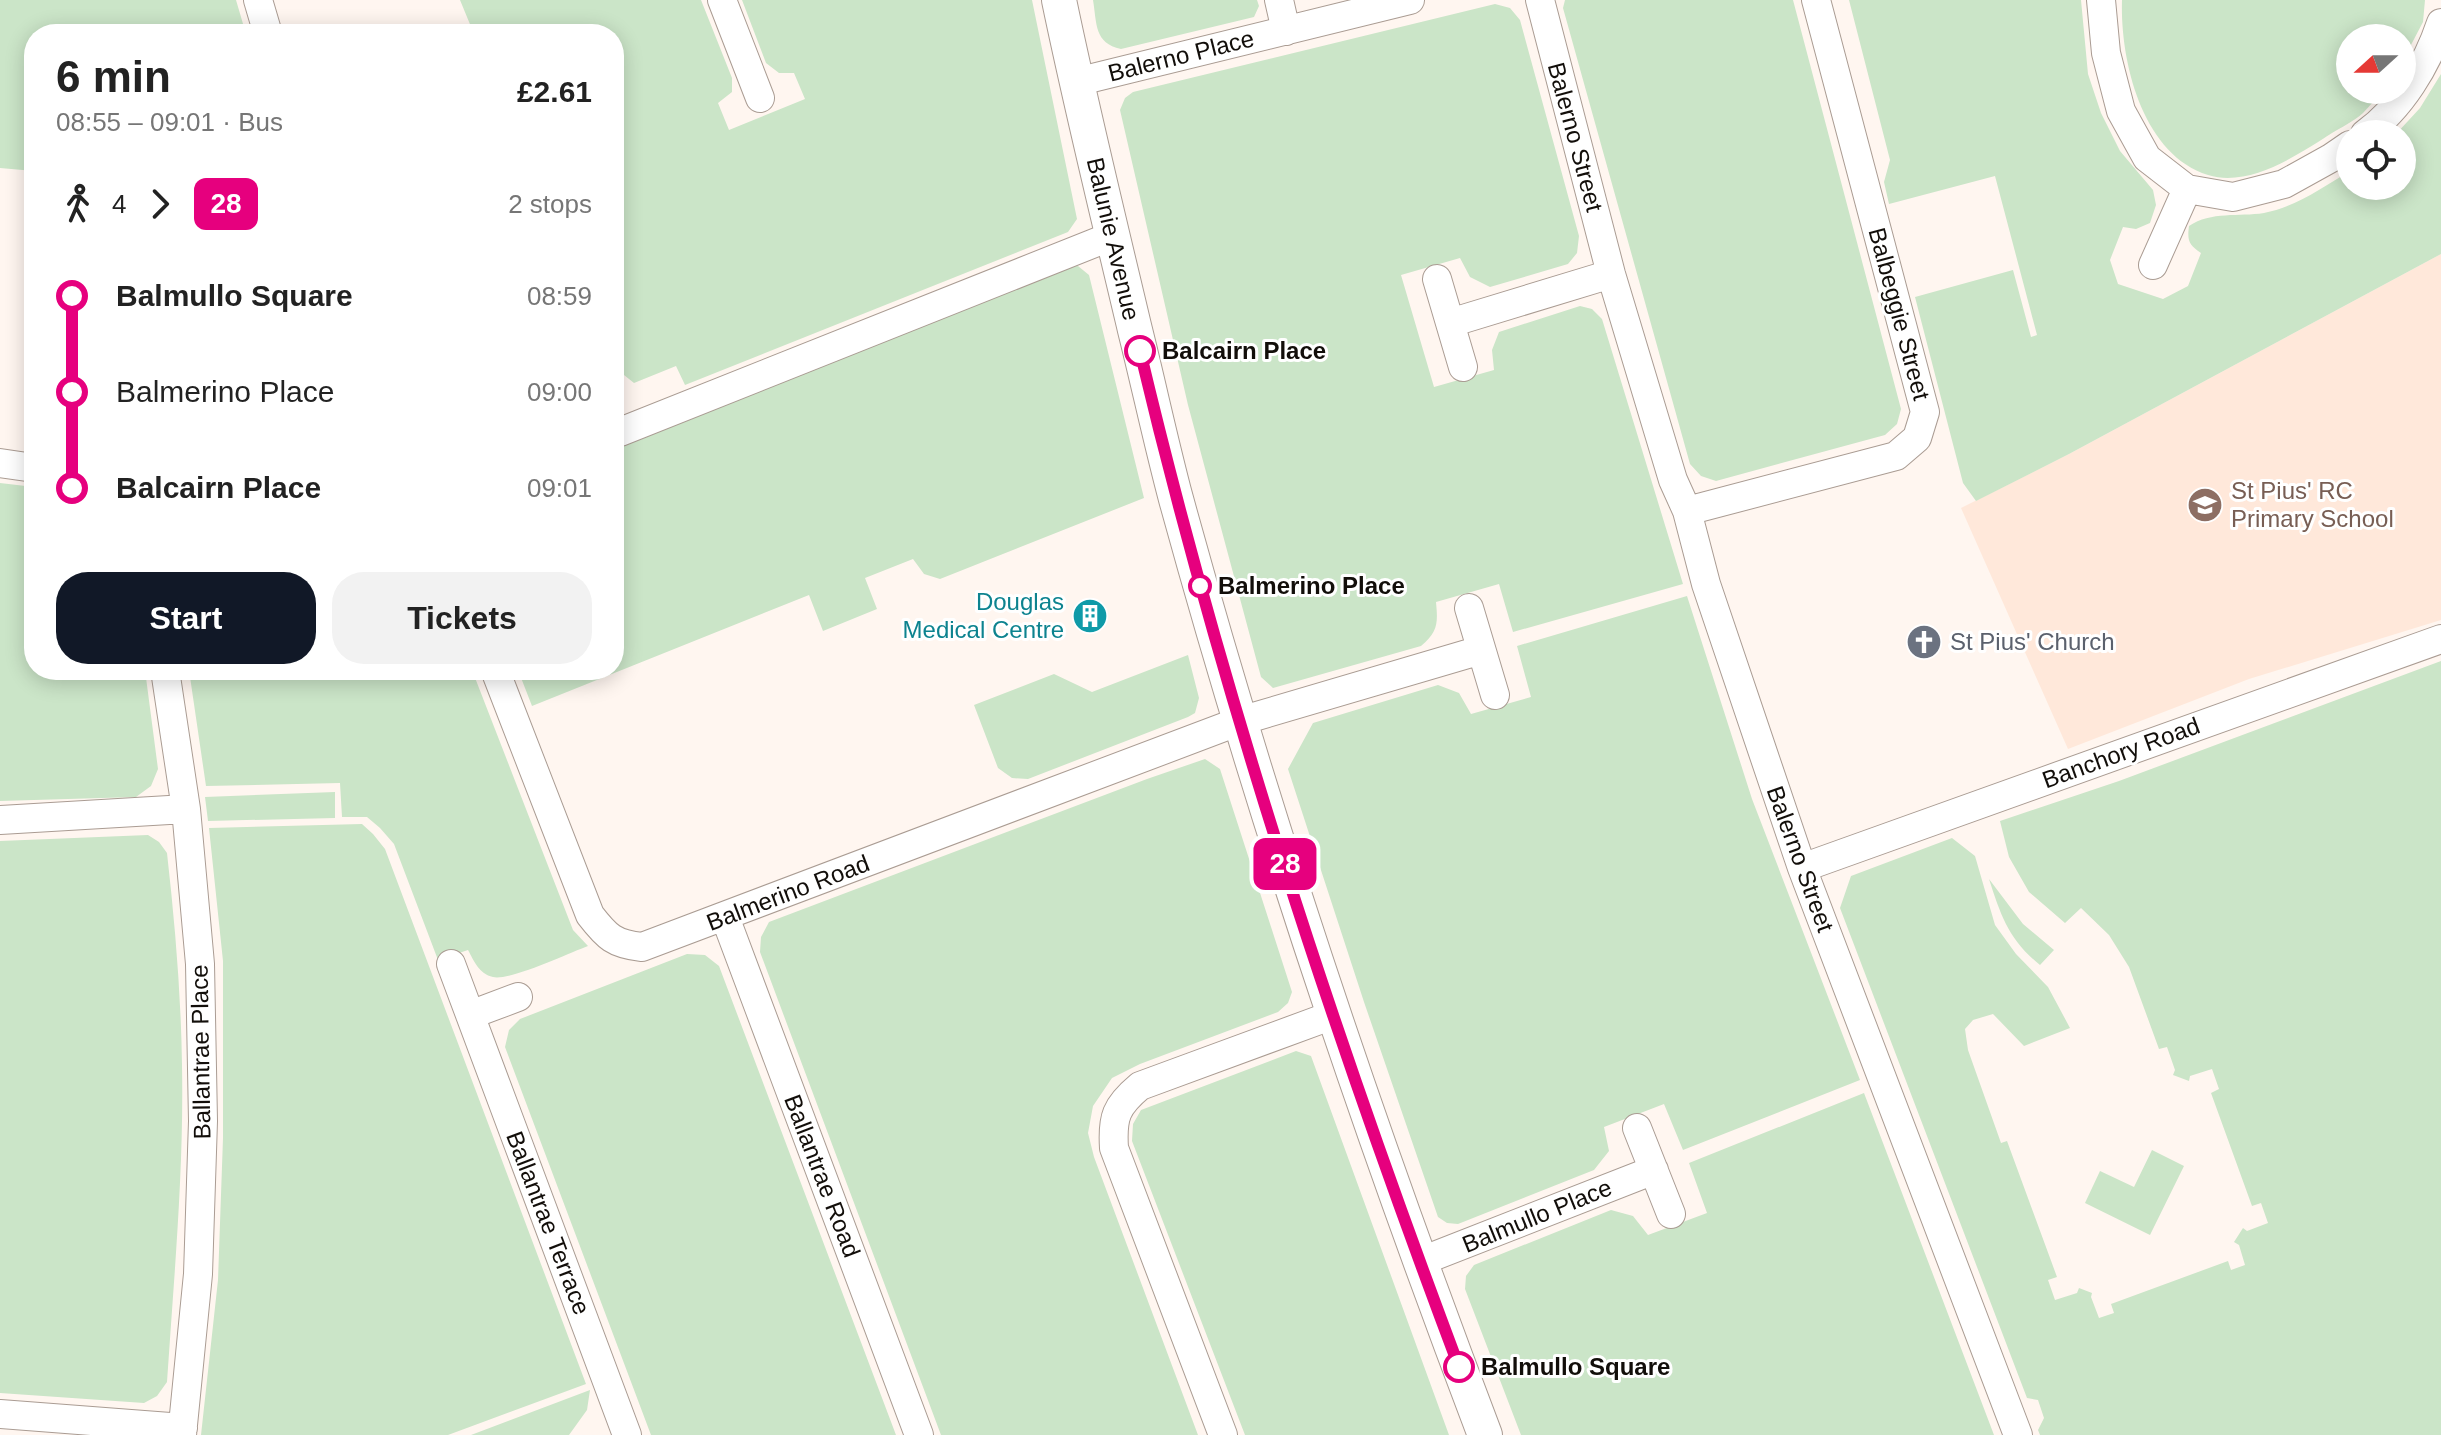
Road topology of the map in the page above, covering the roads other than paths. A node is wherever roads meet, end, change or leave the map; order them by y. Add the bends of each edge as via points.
1 (258, 0) edge
2 (722, 0) edge
3 (1059, 0) edge
4 (1279, 0) edge
5 (1410, 0) edge
6 (1540, 0) edge
7 (1816, 0) edge
8 (2101, 0) edge
9 (2441, 23) edge
10 (265, 24) edge
11 (1286, 31) junction
12 (1076, 82) junction
13 (760, 98) dead end
14 (2382, 120) edge
15 (2336, 155) edge
16 (2187, 189) junction
17 (1112, 236) junction
18 (2153, 265) dead end
19 (1611, 274) junction
20 (1437, 279) dead end
21 (1450, 323) junction
22 (1463, 367) dead end
23 (624, 430) edge
24 (0, 463) edge
25 (24, 467) edge
26 (1687, 511) junction
27 (1469, 608) dead end
28 (2441, 639) edge
29 (1481, 650) junction
30 (167, 680) edge
31 (499, 680) edge
32 (1495, 695) dead end
33 (1240, 721) junction
34 (186, 809) junction
35 (0, 820) edge
36 (1802, 868) junction
37 (725, 917) junction
38 (451, 964) dead end
39 (518, 997) dead end
40 (470, 1015) junction
41 (1333, 1015) junction
42 (1637, 1128) dead end
43 (1654, 1170) junction
44 (1671, 1214) dead end
45 (1419, 1262) junction
46 (0, 1414) edge
47 (183, 1432) edge
48 (622, 1433) edge
49 (919, 1435) edge
50 (1223, 1435) edge
51 (1485, 1435) edge
52 (2018, 1435) edge

1 - 10 street
2 - 13 street
3 - 12 street, Balunie Avenue
4 - 11 street, Balerno Place
5 - 11 street, Balerno Place
6 - 19 street, Balerno Street
7 - 26 street, Balbeggie Street via 1925,412 1917,438 1896,456
8 - 16 street via 2106,53 2121,111 2147,158
9 - 14 street via 2414,81
11 - 12 street, Balerno Place
12 - 17 street, Balunie Avenue
15 - 16 street via 2284,184 2233,197
16 - 18 street
17 - 23 street
17 - 33 street, Balunie Avenue via 1174,493
19 - 21 street
19 - 26 street, Balerno Street
20 - 21 street
21 - 22 street
24 - 25 street
26 - 36 street, Balerno Street via 1706,584
27 - 29 street
28 - 36 street, Banchory Road
29 - 32 street
29 - 33 street
30 - 34 street, Ballantrae Place
31 - 37 street, Balmerino Road via 590,915 606,936 642,947
33 - 37 street, Balmerino Road
33 - 41 street, Balunie Avenue
34 - 35 street
34 - 47 street, Ballantrae Place via 200,964 203,1121 198,1274
36 - 52 street, Balerno Street
37 - 49 street, Ballantrae Road
38 - 40 street, Ballantrae Terrace
39 - 40 street
40 - 48 street, Ballantrae Terrace
41 - 45 street, Balunie Avenue
41 - 50 street via 1140,1086 1122,1101 1113,1124 1114,1148
42 - 43 street
43 - 44 street
43 - 45 street, Balmullo Place
45 - 51 street, Balunie Avenue
46 - 47 street

